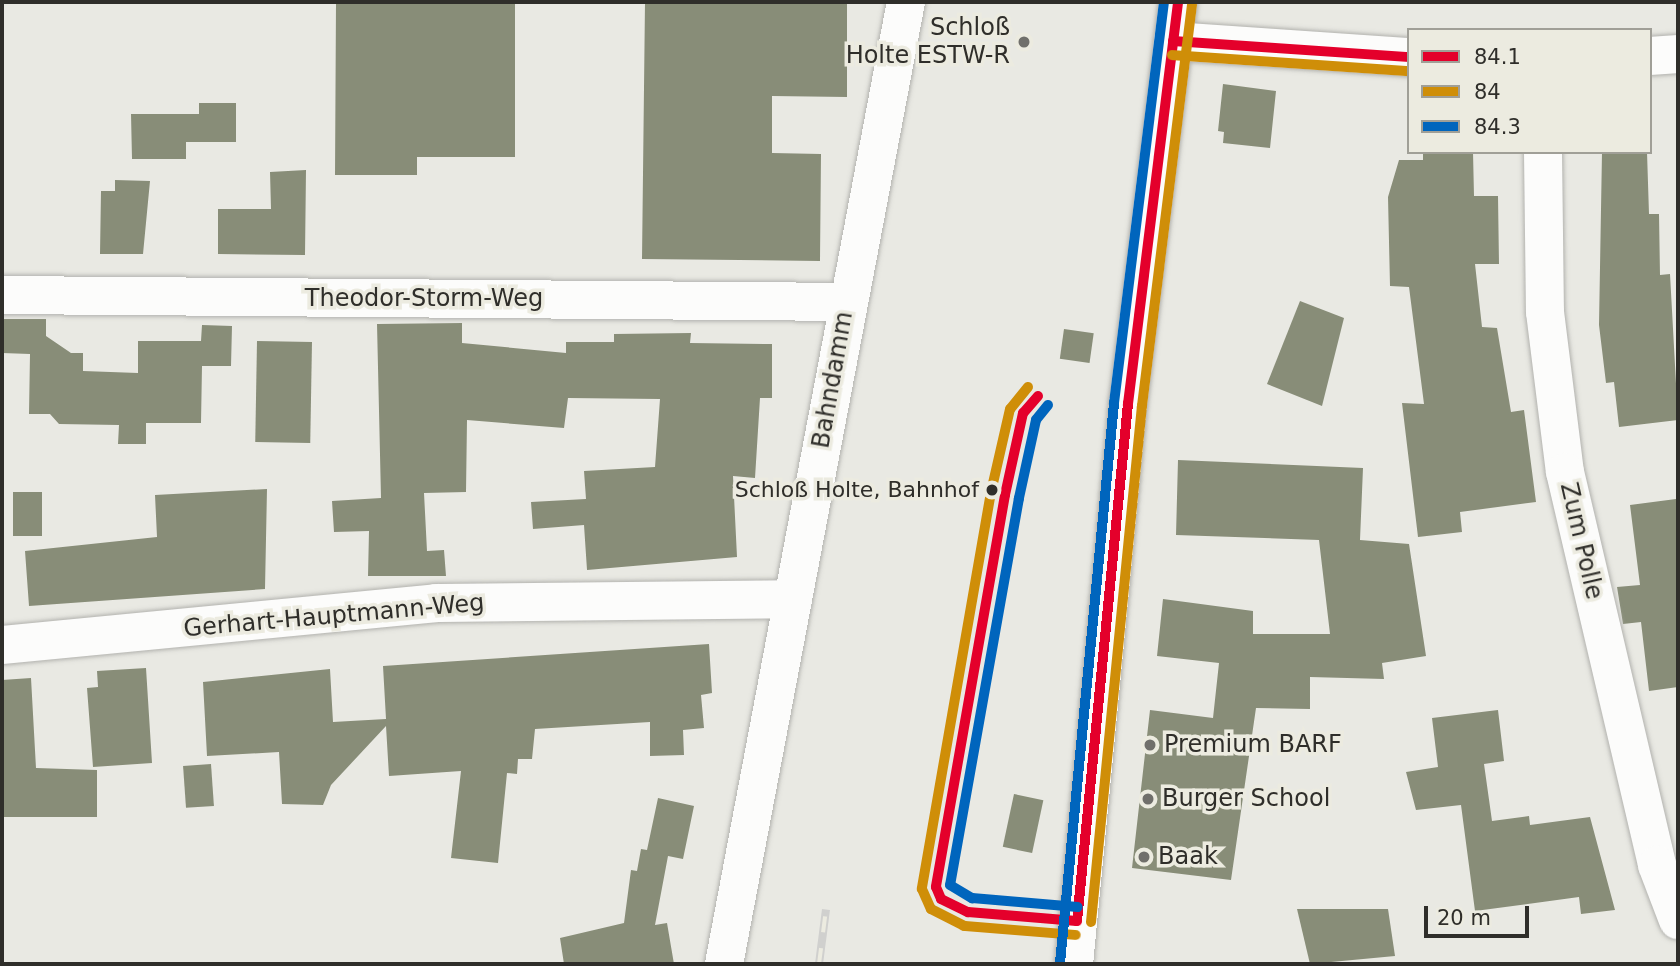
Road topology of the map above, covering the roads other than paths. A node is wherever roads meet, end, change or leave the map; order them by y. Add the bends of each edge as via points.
1 (906, 2) edge
2 (1178, 2) edge
3 (1173, 41) junction
4 (1678, 54) edge
5 (1652, 56) edge
6 (1407, 57) edge
7 (1543, 154) edge
8 (2, 295) edge
9 (847, 302) junction
10 (793, 599) junction
11 (2, 645) edge
12 (1678, 920) edge
13 (724, 964) edge
14 (1074, 964) edge

1 - 9 street, Bahndamm
2 - 3 street
3 - 6 street
3 - 14 street via 1128,404
4 - 5 street
7 - 12 street, Zum Polle via 1545,312 1565,472 1657,865
8 - 9 street, Theodor-Storm-Weg
9 - 10 street, Bahndamm
10 - 11 street, Gerhart-Hauptmann-Weg via 436,603
10 - 13 street, Bahndamm

